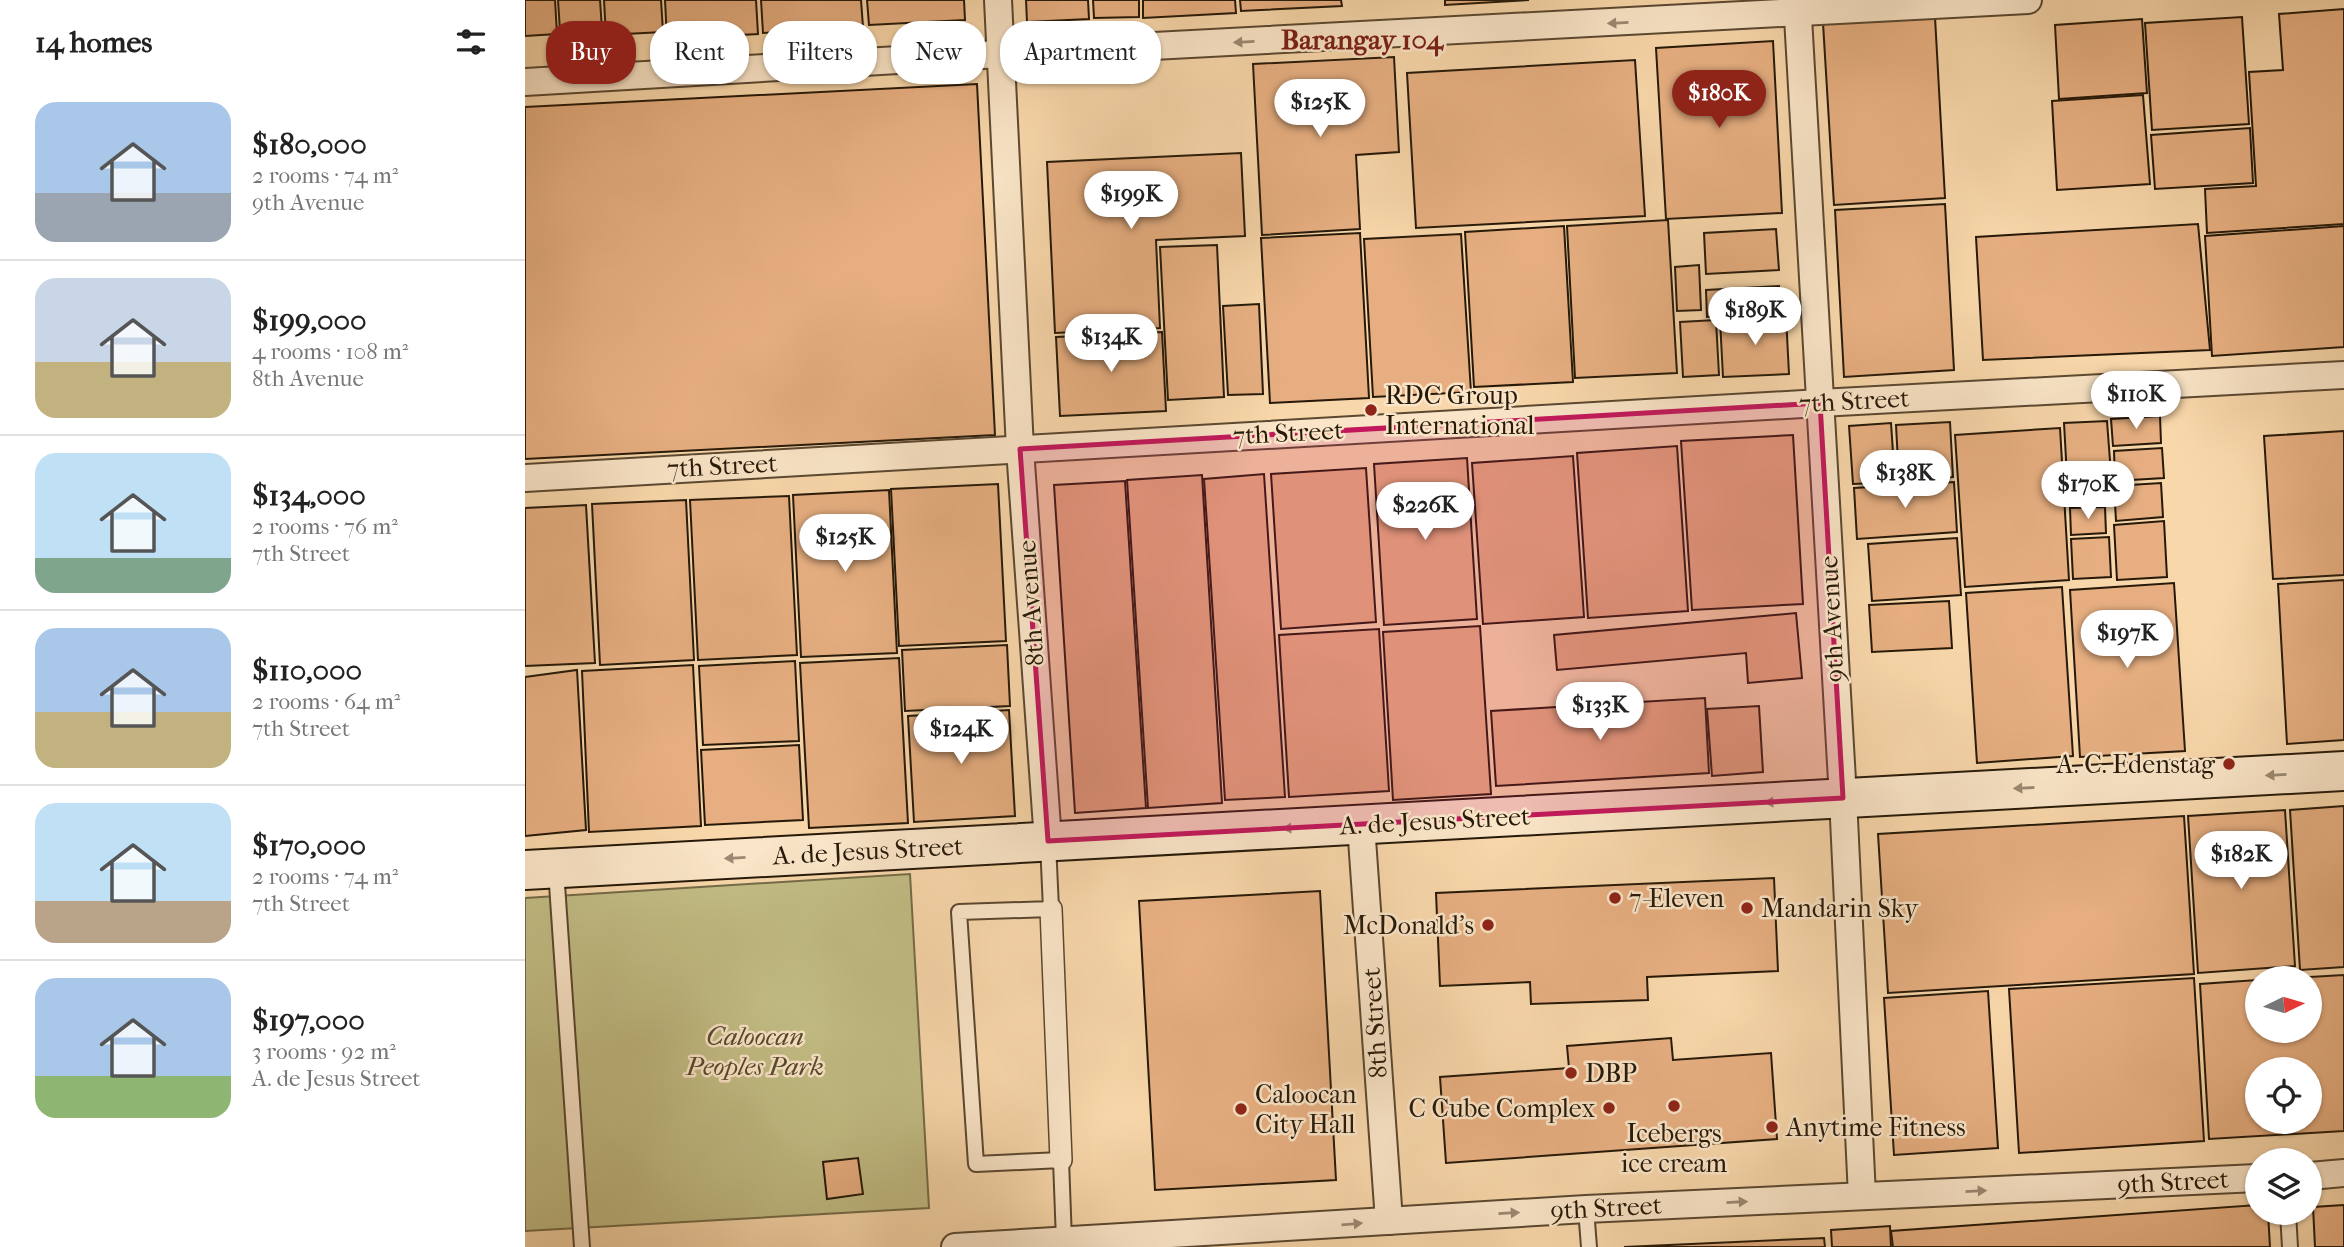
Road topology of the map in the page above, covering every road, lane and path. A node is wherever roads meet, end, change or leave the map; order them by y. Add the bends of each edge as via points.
1 (998, 0) edge
2 (2028, 0) edge
3 (1798, 7) edge
4 (1161, 45) edge
5 (1000, 54) joint
6 (525, 82) edge
7 (1002, 84) edge
8 (2344, 376) edge
9 (1820, 403) junction
10 (1020, 449) junction
11 (525, 478) edge
12 (2344, 771) edge
13 (1843, 798) junction
14 (1361, 825) junction
15 (1048, 841) junction
16 (540, 869) edge
17 (1051, 909) junction
18 (1061, 1160) junction
19 (2344, 1173) edge
20 (2322, 1175) edge
21 (2245, 1179) edge
22 (1862, 1196) junction
23 (1586, 1209) junction
24 (1389, 1221) junction
25 (2289, 1225) edge
26 (1064, 1244) edge
27 (583, 1247) edge
28 (955, 1247) edge
29 (1589, 1247) edge
30 (2290, 1247) edge

1 - 5 street, 8th Avenue
2 - 3 street
3 -> 4 street
3 - 9 street, 9th Avenue
5 - 6 street
7 - 10 street, 8th Avenue
8 - 9 street, 7th Street
9 - 10 street, 7th Street
9 - 13 street, 9th Avenue
10 - 11 street, 7th Street
10 - 15 street, 8th Avenue
12 -> 13 main road, A. de Jesus Street
13 -> 14 main road, A. de Jesus Street
13 - 22 street, 9th Avenue
14 -> 15 main road, A. de Jesus Street
14 - 24 street, 8th Street
15 -> 16 main road, A. de Jesus Street
15 - 17 lane, 8th Avenue
16 - 27 lane
17 - 18 street, 8th Avenue
17 - 18 lane via 959,912 976,1164
18 - 26 lane, 8th Avenue
19 - 20 street
22 -> 21 street, 9th Street
23 -> 22 street, 9th Street
24 -> 23 street, 9th Street
23 - 29 lane
26 -> 24 street, 9th Street
25 - 30 lane
26 - 28 street, 9th Street

